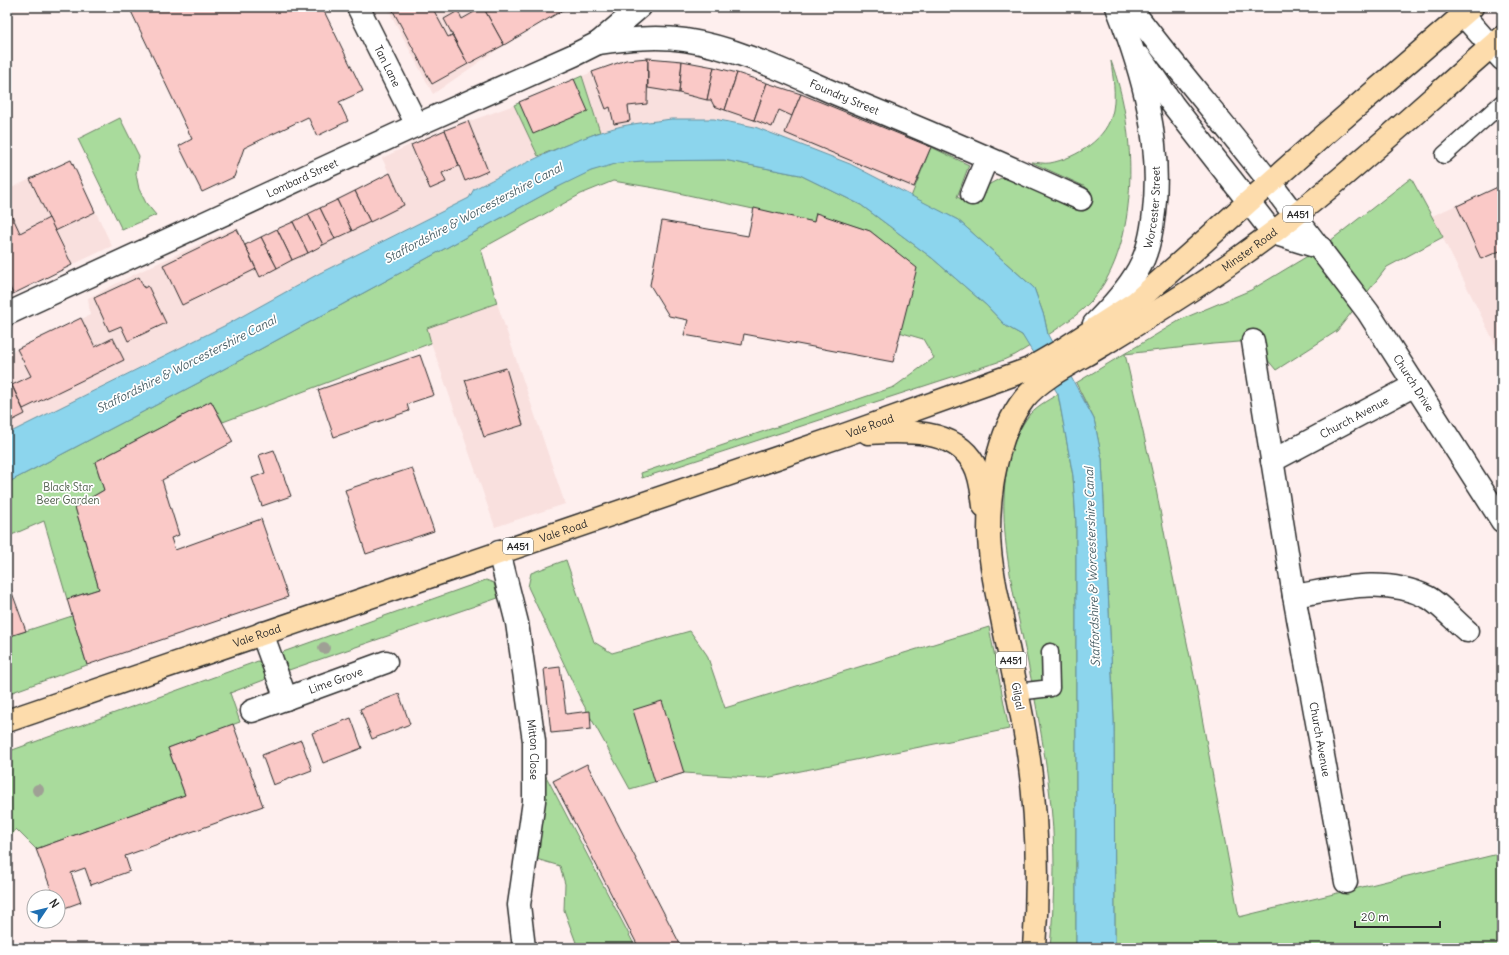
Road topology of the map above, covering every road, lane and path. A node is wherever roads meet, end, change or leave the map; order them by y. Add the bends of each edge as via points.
1 (358, 7) edge
2 (640, 7) edge
3 (1117, 7) edge
4 (1130, 7) edge
5 (1468, 11) edge
6 (598, 43) junction
7 (1132, 46) junction
8 (1499, 48) edge
9 (1502, 103) edge
10 (418, 125) junction
11 (1444, 155) dead end
12 (987, 158) junction
13 (1271, 182) junction
14 (972, 194) dead end
15 (1081, 199) dead end
16 (1248, 202) junction
17 (1295, 216) junction
18 (1273, 233) junction
19 (1321, 248) junction
20 (7, 314) edge
21 (1252, 341) dead end
22 (1070, 352) junction
23 (1033, 377) junction
24 (1415, 385) junction
25 (847, 434) junction
26 (1272, 461) junction
27 (1502, 521) edge
28 (988, 534) junction
29 (499, 552) junction
30 (1294, 596) junction
31 (1467, 631) dead end
32 (262, 633) junction
33 (1050, 652) dead end
34 (386, 662) dead end
35 (1017, 692) junction
36 (286, 698) junction
37 (252, 711) dead end
38 (7, 721) edge
39 (1346, 882) dead end
40 (524, 948) edge
41 (1034, 948) edge

1 - 10 street, Tan Lane
2 - 6 street
3 - 7 street, Worcester Street
4 - 13 street
5 - 8 street
5 - 13 main road, A451
6 - 10 street, Lombard Street
6 - 12 street, Foundry Street via 665,38 716,48 768,65
7 - 16 street, Worcester Street via 1173,105
7 - 22 street, Worcester Street via 1152,125 1157,171 1150,239 1139,269 1130,283
8 - 17 main road, Minster Road / A451
9 - 11 lane
10 - 20 street, Lombard Street
12 - 14 street
12 - 15 street, Foundry Street
13 - 16 main road, A451
13 - 17 street, Church Drive
16 - 18 street, Worcester Street
16 - 22 main road, A451 via 1136,302
17 - 18 main road, Minster Road / A451
17 - 19 street, Church Drive
18 - 19 street
18 - 22 main road, Minster Road / A451 via 1187,293
19 - 24 street, Church Drive via 1368,312
21 - 26 street, Church Avenue
22 - 23 main road, A451
23 - 25 main road, Vale Road / A451
23 - 28 main road, Gilgal / A451 via 1003,439 993,482
24 - 26 street, Church Avenue
24 - 27 street, Church Drive
25 - 28 main road via 911,432 941,438 960,447 975,465 980,480
25 - 29 main road, Vale Road / A451
26 - 30 street, Church Avenue
28 - 35 main road, Gilgal / A451 via 996,593
29 - 32 main road, Vale Road / A451
29 - 40 street, Mitton Close via 517,623 534,741 534,801 519,906
30 - 31 street via 1364,586 1398,587 1428,597
30 - 39 street, Church Avenue
32 - 36 street
32 - 38 main road, Vale Road / A451
33 - 35 lane via 1051,688
34 - 36 street, Lime Grove
35 - 41 main road, Gilgal / A451 via 1035,813 1038,899
36 - 37 street, Lime Grove

